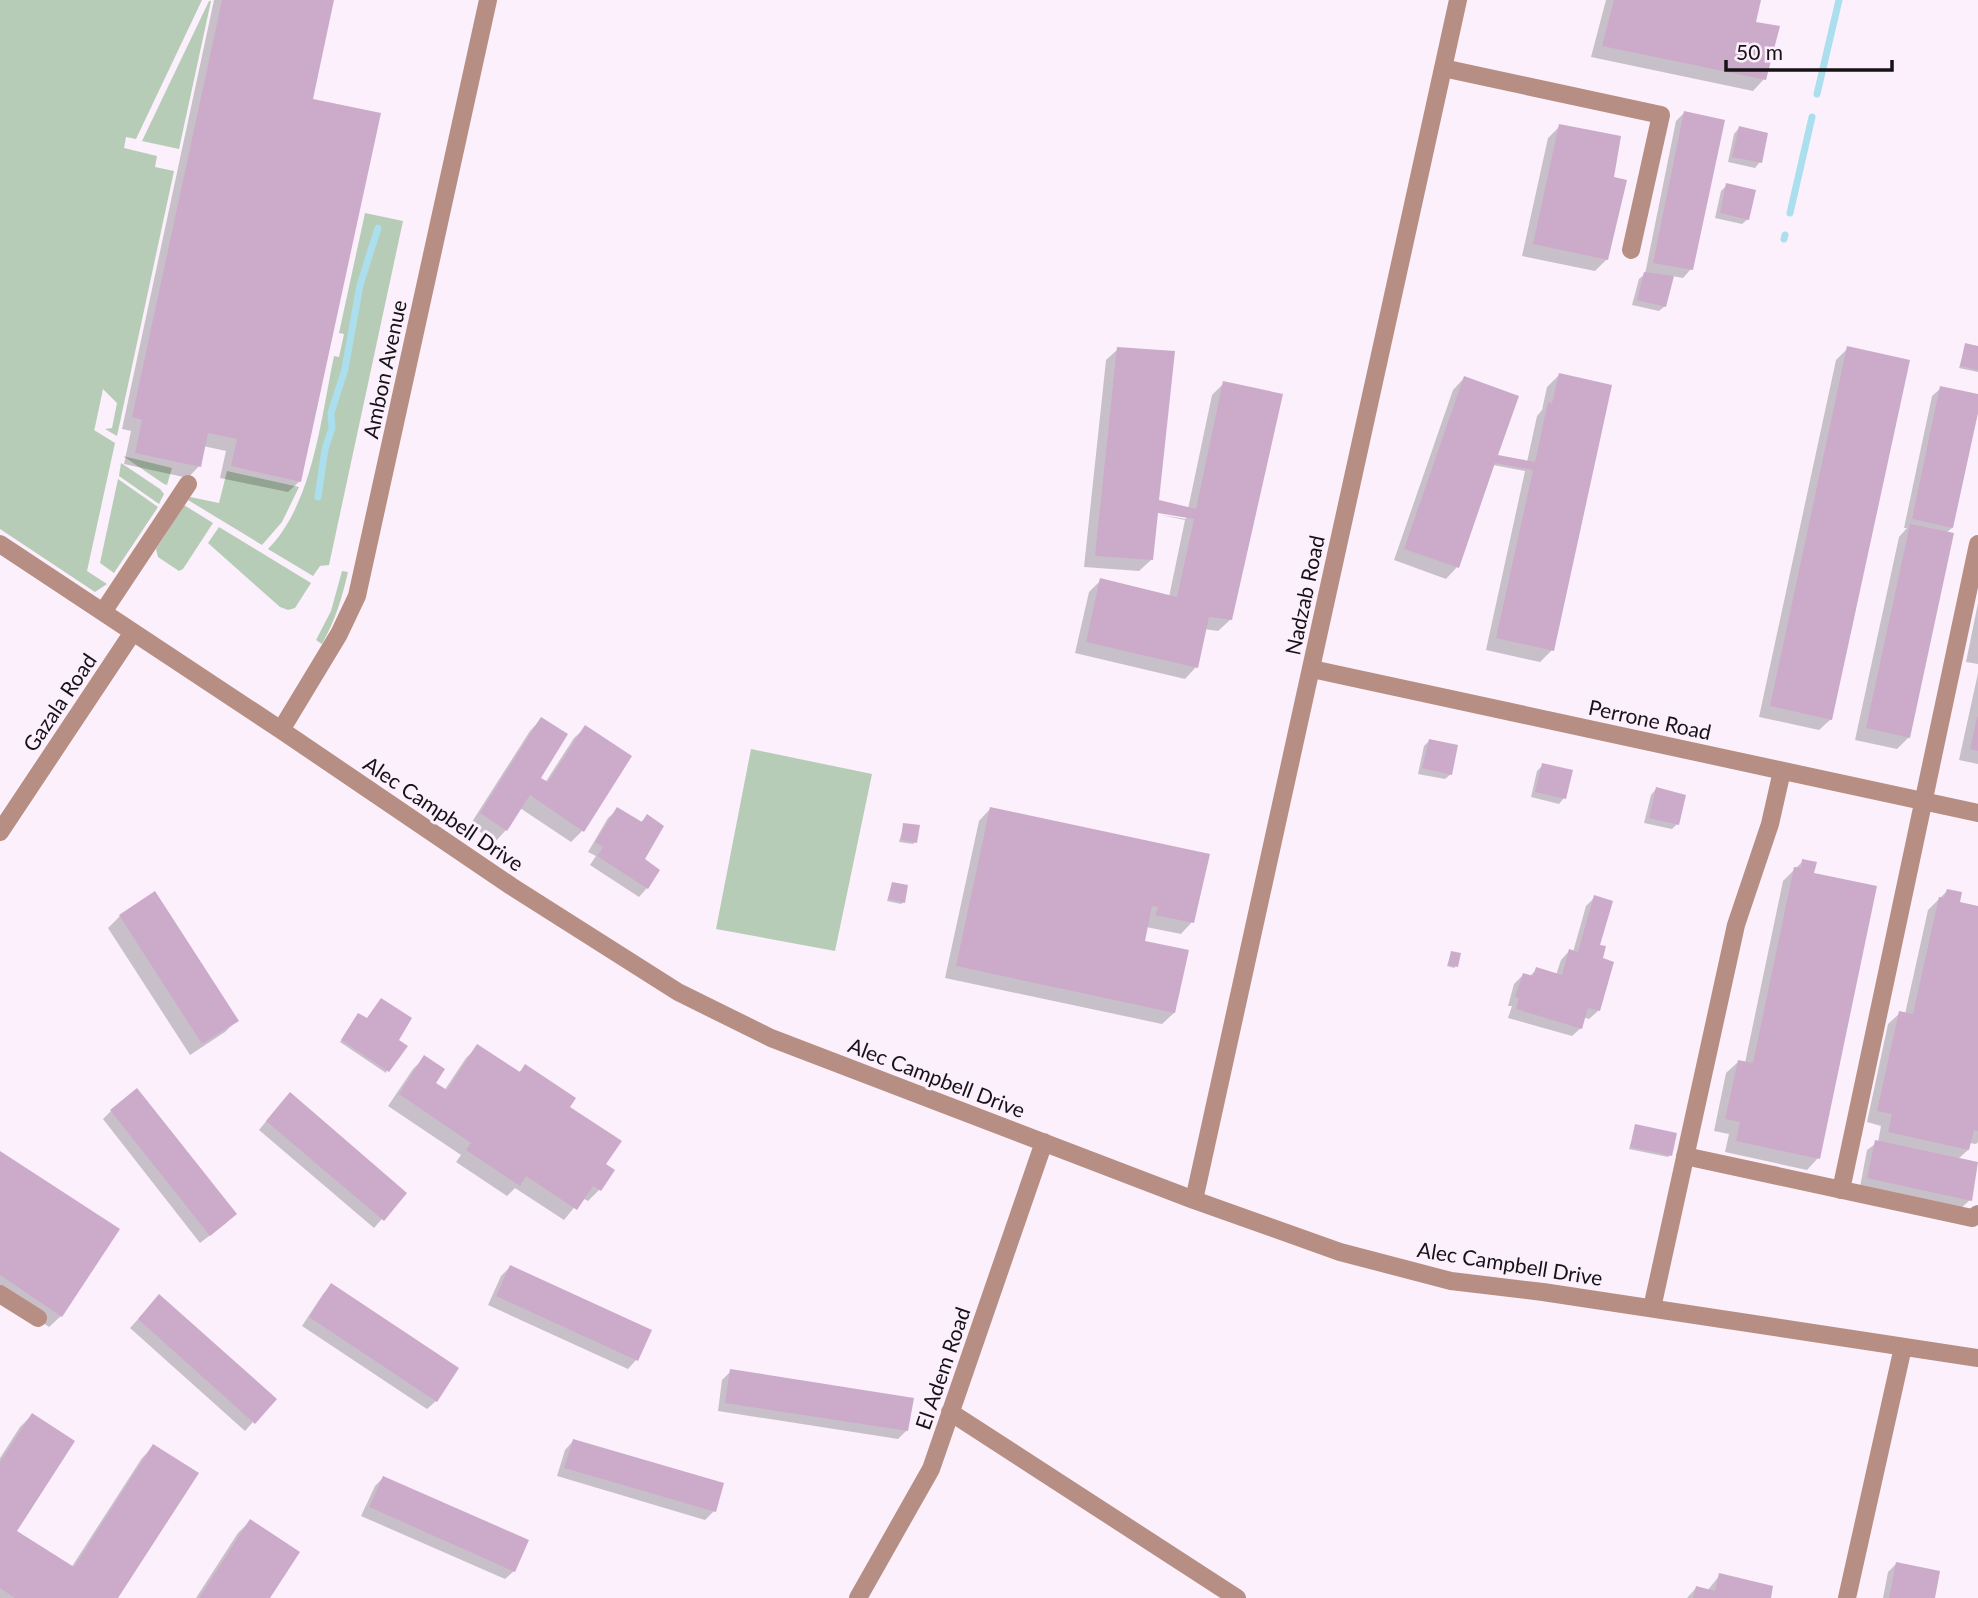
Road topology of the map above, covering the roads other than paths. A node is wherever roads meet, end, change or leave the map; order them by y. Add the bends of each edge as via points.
1 (488, 0) edge
2 (1458, 0) edge
3 (1443, 68) junction
4 (1631, 250) dead end
5 (188, 484) dead end
6 (0, 544) edge
7 (1978, 544) edge
8 (103, 612) junction
9 (133, 632) junction
10 (1312, 669) junction
11 (281, 730) junction
12 (1782, 771) junction
13 (1922, 801) junction
14 (1978, 813) edge
15 (0, 832) edge
16 (1044, 1142) junction
17 (1685, 1156) junction
18 (1841, 1190) junction
19 (1194, 1200) junction
20 (1978, 1214) edge
21 (0, 1294) edge
22 (1652, 1308) junction
23 (38, 1318) dead end
24 (1903, 1347) junction
25 (1978, 1358) edge
26 (950, 1412) junction
27 (858, 1598) edge
28 (1237, 1598) edge
29 (1847, 1598) edge

1 - 11 street, Ambon Avenue via 357,596
2 - 3 street, Nadzab Road
3 - 4 street via 1661,115
3 - 10 street, Nadzab Road
5 - 8 street
6 - 8 street, Alec Campbell Drive
7 - 13 street
8 - 9 street, Alec Campbell Drive
9 - 11 street, Alec Campbell Drive
9 - 15 street, Gazala Road
10 - 12 street, Perrone Road
10 - 19 street, Nadzab Road
11 - 16 street, Alec Campbell Drive via 511,887 678,992 771,1038
12 - 13 street, Perrone Road
12 - 17 street via 1770,824 1736,925
13 - 14 street, Perrone Road
13 - 18 street
16 - 19 street, Alec Campbell Drive
16 - 26 street, El Adem Road
17 - 18 street
17 - 22 street
18 - 20 street via 1972,1218
19 - 22 street, Alec Campbell Drive via 1340,1252 1451,1281
21 - 23 street
22 - 24 street, Alec Campbell Drive
24 - 25 street, Alec Campbell Drive
24 - 29 street
26 - 27 street, El Adem Road via 930,1469
26 - 28 street

